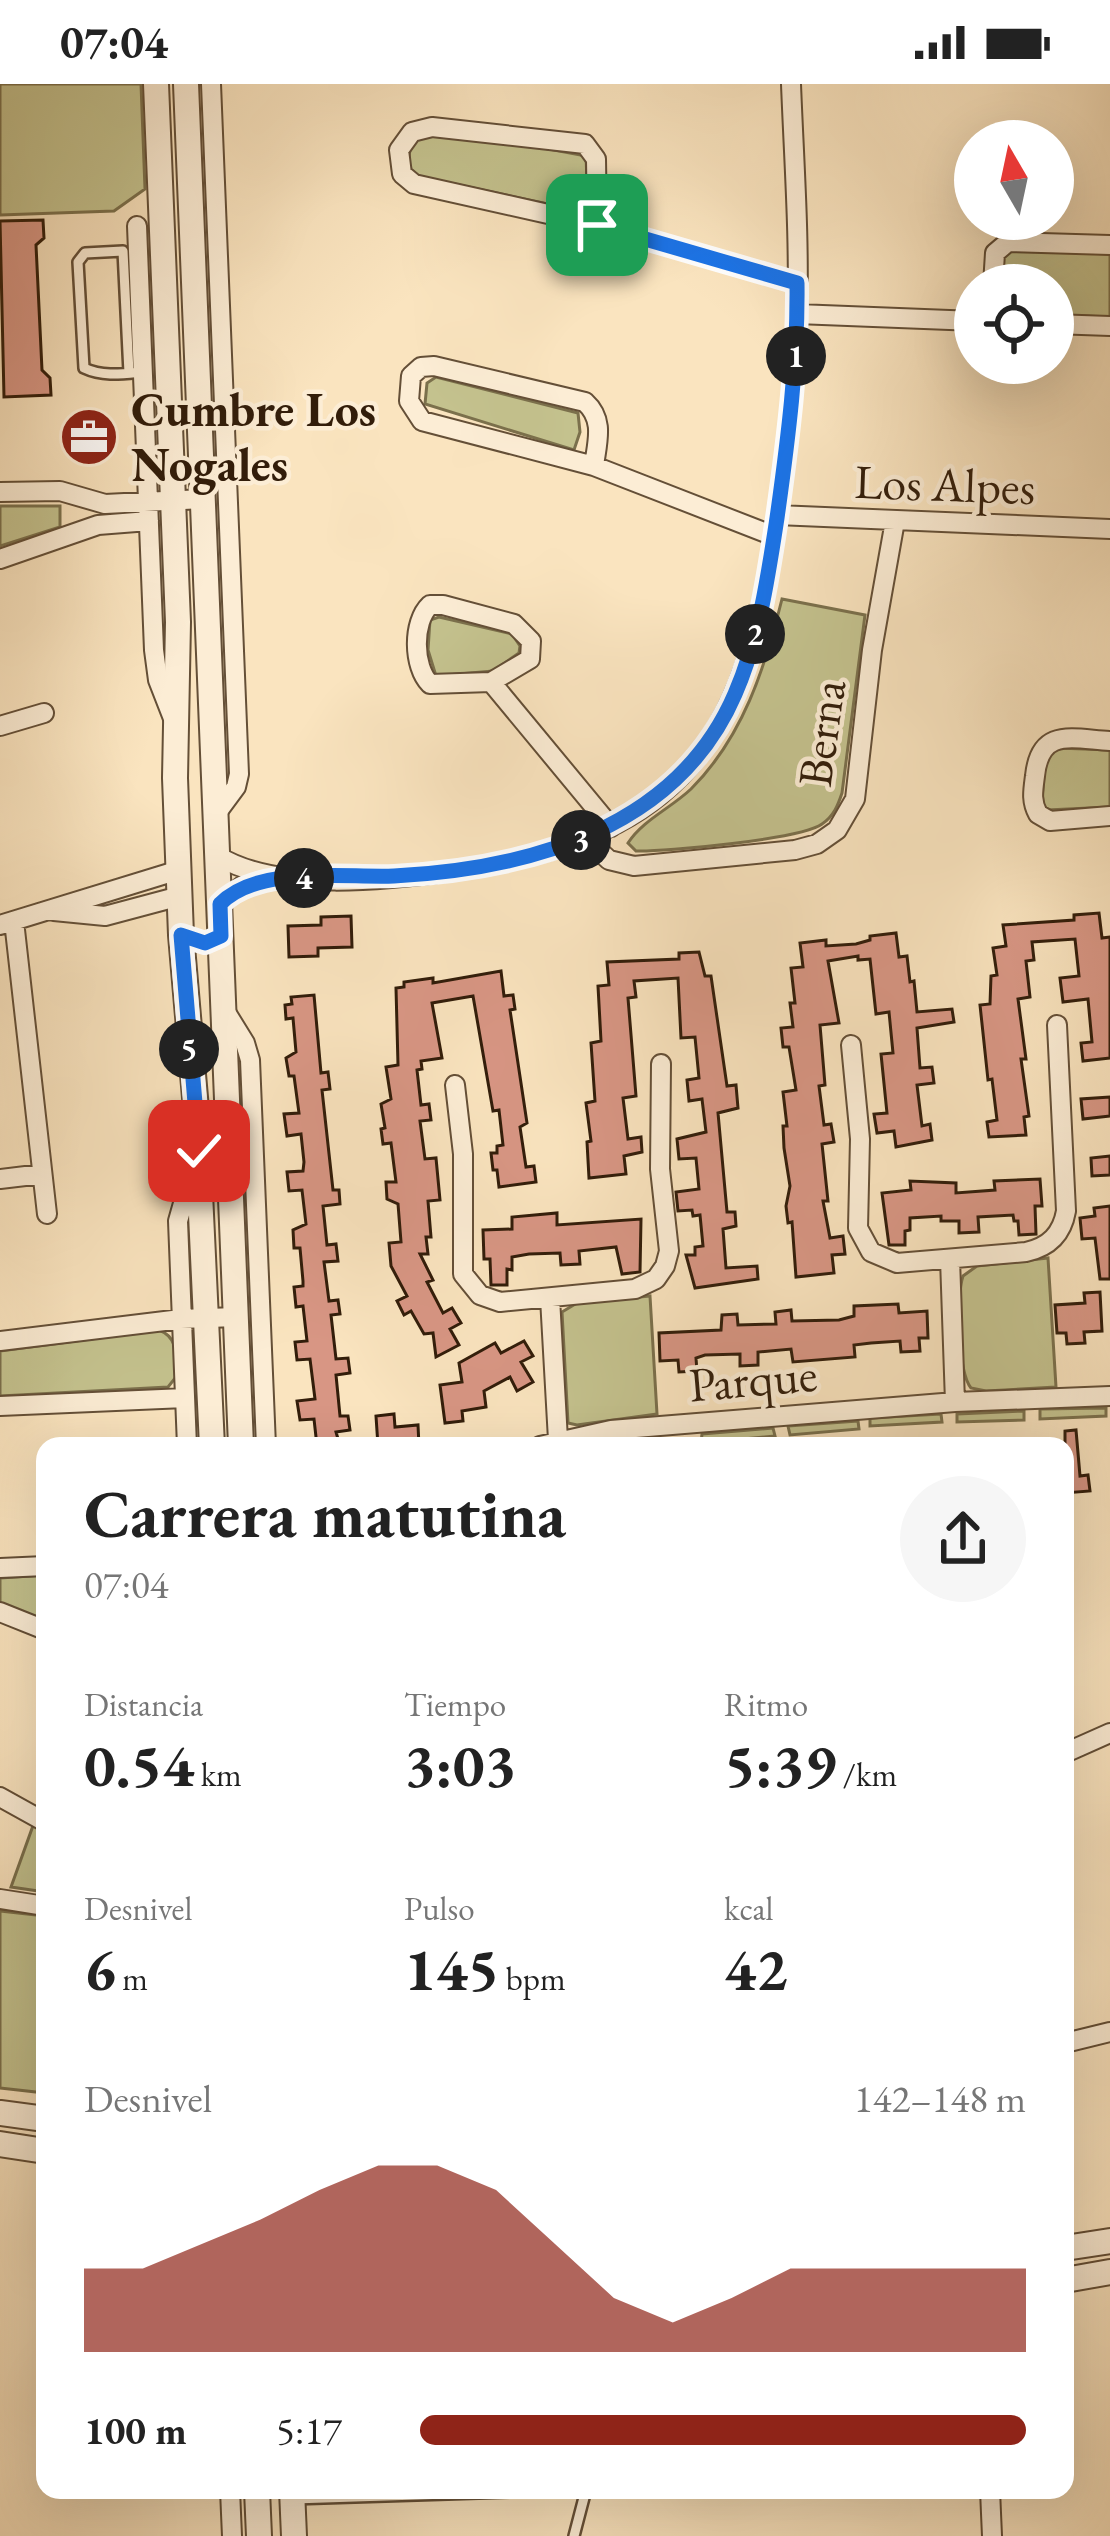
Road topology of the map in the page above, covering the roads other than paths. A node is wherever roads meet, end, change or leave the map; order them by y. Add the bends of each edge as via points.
1 (156, 84) edge
2 (186, 84) edge
3 (211, 84) edge
4 (791, 84) edge
5 (161, 213) junction
6 (597, 225) junction
7 (137, 226) dead end
8 (1110, 244) edge
9 (994, 264) edge
10 (139, 268) junction
11 (797, 283) junction
12 (797, 314) junction
13 (954, 320) edge
14 (1074, 325) edge
15 (1110, 326) edge
16 (136, 373) junction
17 (594, 466) junction
18 (0, 492) edge
19 (65, 493) junction
20 (202, 499) junction
21 (157, 508) junction
22 (777, 515) junction
23 (895, 521) junction
24 (1110, 530) edge
25 (69, 536) junction
26 (774, 536) junction
27 (0, 559) edge
28 (491, 682) junction
29 (44, 713) dead end
30 (0, 726) edge
31 (1110, 741) edge
32 (1110, 816) edge
33 (216, 822) junction
34 (177, 823) junction
35 (611, 827) junction
36 (585, 838) junction
37 (218, 856) junction
38 (178, 870) junction
39 (281, 878) junction
40 (180, 896) junction
41 (220, 904) junction
42 (53, 911) junction
43 (7, 923) edge
44 (181, 935) junction
45 (221, 936) junction
46 (224, 1010) junction
47 (1057, 1025) dead end
48 (851, 1045) dead end
49 (661, 1064) dead end
50 (454, 1085) dead end
51 (42, 1174) junction
52 (0, 1180) edge
53 (46, 1214) dead end
54 (950, 1259) junction
55 (550, 1298) junction
56 (236, 1317) junction
57 (194, 1318) junction
58 (0, 1341) edge
59 (1110, 1396) edge
60 (185, 1398) junction
61 (955, 1402) junction
62 (0, 1406) edge
63 (187, 1437) edge
64 (211, 1437) edge
65 (241, 1437) edge
66 (266, 1437) edge
67 (549, 1437) edge
68 (578, 1437) edge
69 (36, 1566) edge
70 (0, 1568) edge
71 (0, 1612) edge
72 (36, 1626) edge
73 (1110, 1733) edge
74 (1074, 1749) edge
75 (0, 1796) edge
76 (36, 1817) edge
77 (0, 1899) edge
78 (36, 1905) edge
79 (1110, 2032) edge
80 (1074, 2041) edge
81 (0, 2113) edge
82 (36, 2118) edge
83 (0, 2144) edge
84 (36, 2149) edge
85 (1088, 2245) edge
86 (1102, 2274) edge
87 (230, 2499) edge
88 (257, 2499) edge
89 (292, 2499) edge
90 (584, 2499) edge
91 (990, 2499) edge
92 (232, 2536) edge
93 (259, 2536) edge
94 (294, 2536) edge
95 (574, 2536) edge
96 (992, 2536) edge

1 - 5 street
2 - 20 street
3 - 33 street via 239,774
4 - 11 street, Berna
5 - 10 street
5 - 21 street
6 - 6 street via 596,159 585,144 432,127 412,132 399,150 402,174 414,184
6 - 11 street
7 - 10 street
8 - 9 street via 1008,242
10 - 16 street
11 - 12 street, Berna
12 - 13 street
12 - 22 street, Berna
14 - 15 street
16 - 16 lane via 123,251 86,253 78,262 85,368
16 - 21 street
17 - 17 street via 599,425 585,402 434,366 411,376 409,401 422,421
17 - 26 street
18 - 19 street
19 - 21 street
19 - 25 street via 74,515
20 - 21 street
20 - 33 street
21 - 25 street
21 - 34 street via 178,622
22 - 23 street, Los Alpes
22 - 26 street, Berna
23 - 24 street, Los Alpes
23 - 36 street, Berna via 855,799 837,830 795,850 634,866 609,860
25 - 27 street
26 - 35 street, Berna via 754,638 723,718 677,779
28 - 28 street via 530,659 524,631 443,605 425,609 418,629 425,681
28 - 35 street
29 - 30 street
31 - 32 street via 1045,745 1033,795 1034,809 1050,821
33 - 34 street
33 - 37 street
34 - 38 street
35 - 36 street, Berna
36 - 39 street, Berna via 453,871
37 - 39 street, Berna
37 - 41 street
38 - 40 street
38 - 42 street
39 - 41 street, Berna via 242,886
40 - 42 street via 105,916
40 - 44 street
41 - 45 street
42 - 43 street
43 - 51 street
44 - 45 street via 205,943
44 - 57 street via 199,1151
45 - 46 street
46 - 56 street
46 - 66 street via 250,1060
47 - 54 street via 1061,1229 1034,1250
48 - 54 street via 860,1237 887,1262
49 - 55 street via 665,1266 643,1287
50 - 55 street via 463,1274 490,1300
51 - 52 street
51 - 53 street
54 - 61 street
55 - 67 street, Parque
56 - 57 street
56 - 65 street
57 - 58 street
57 - 60 street
57 - 64 street
59 - 61 street, Parque
60 - 62 street
60 - 63 street
61 - 68 street, Parque
69 - 70 street
71 - 72 street
73 - 74 street
75 - 76 street
77 - 78 street
79 - 80 street
81 - 82 street
83 - 84 street
85 - 86 street
87 - 92 street
88 - 93 street
89 - 94 street
90 - 95 lane
91 - 96 street

